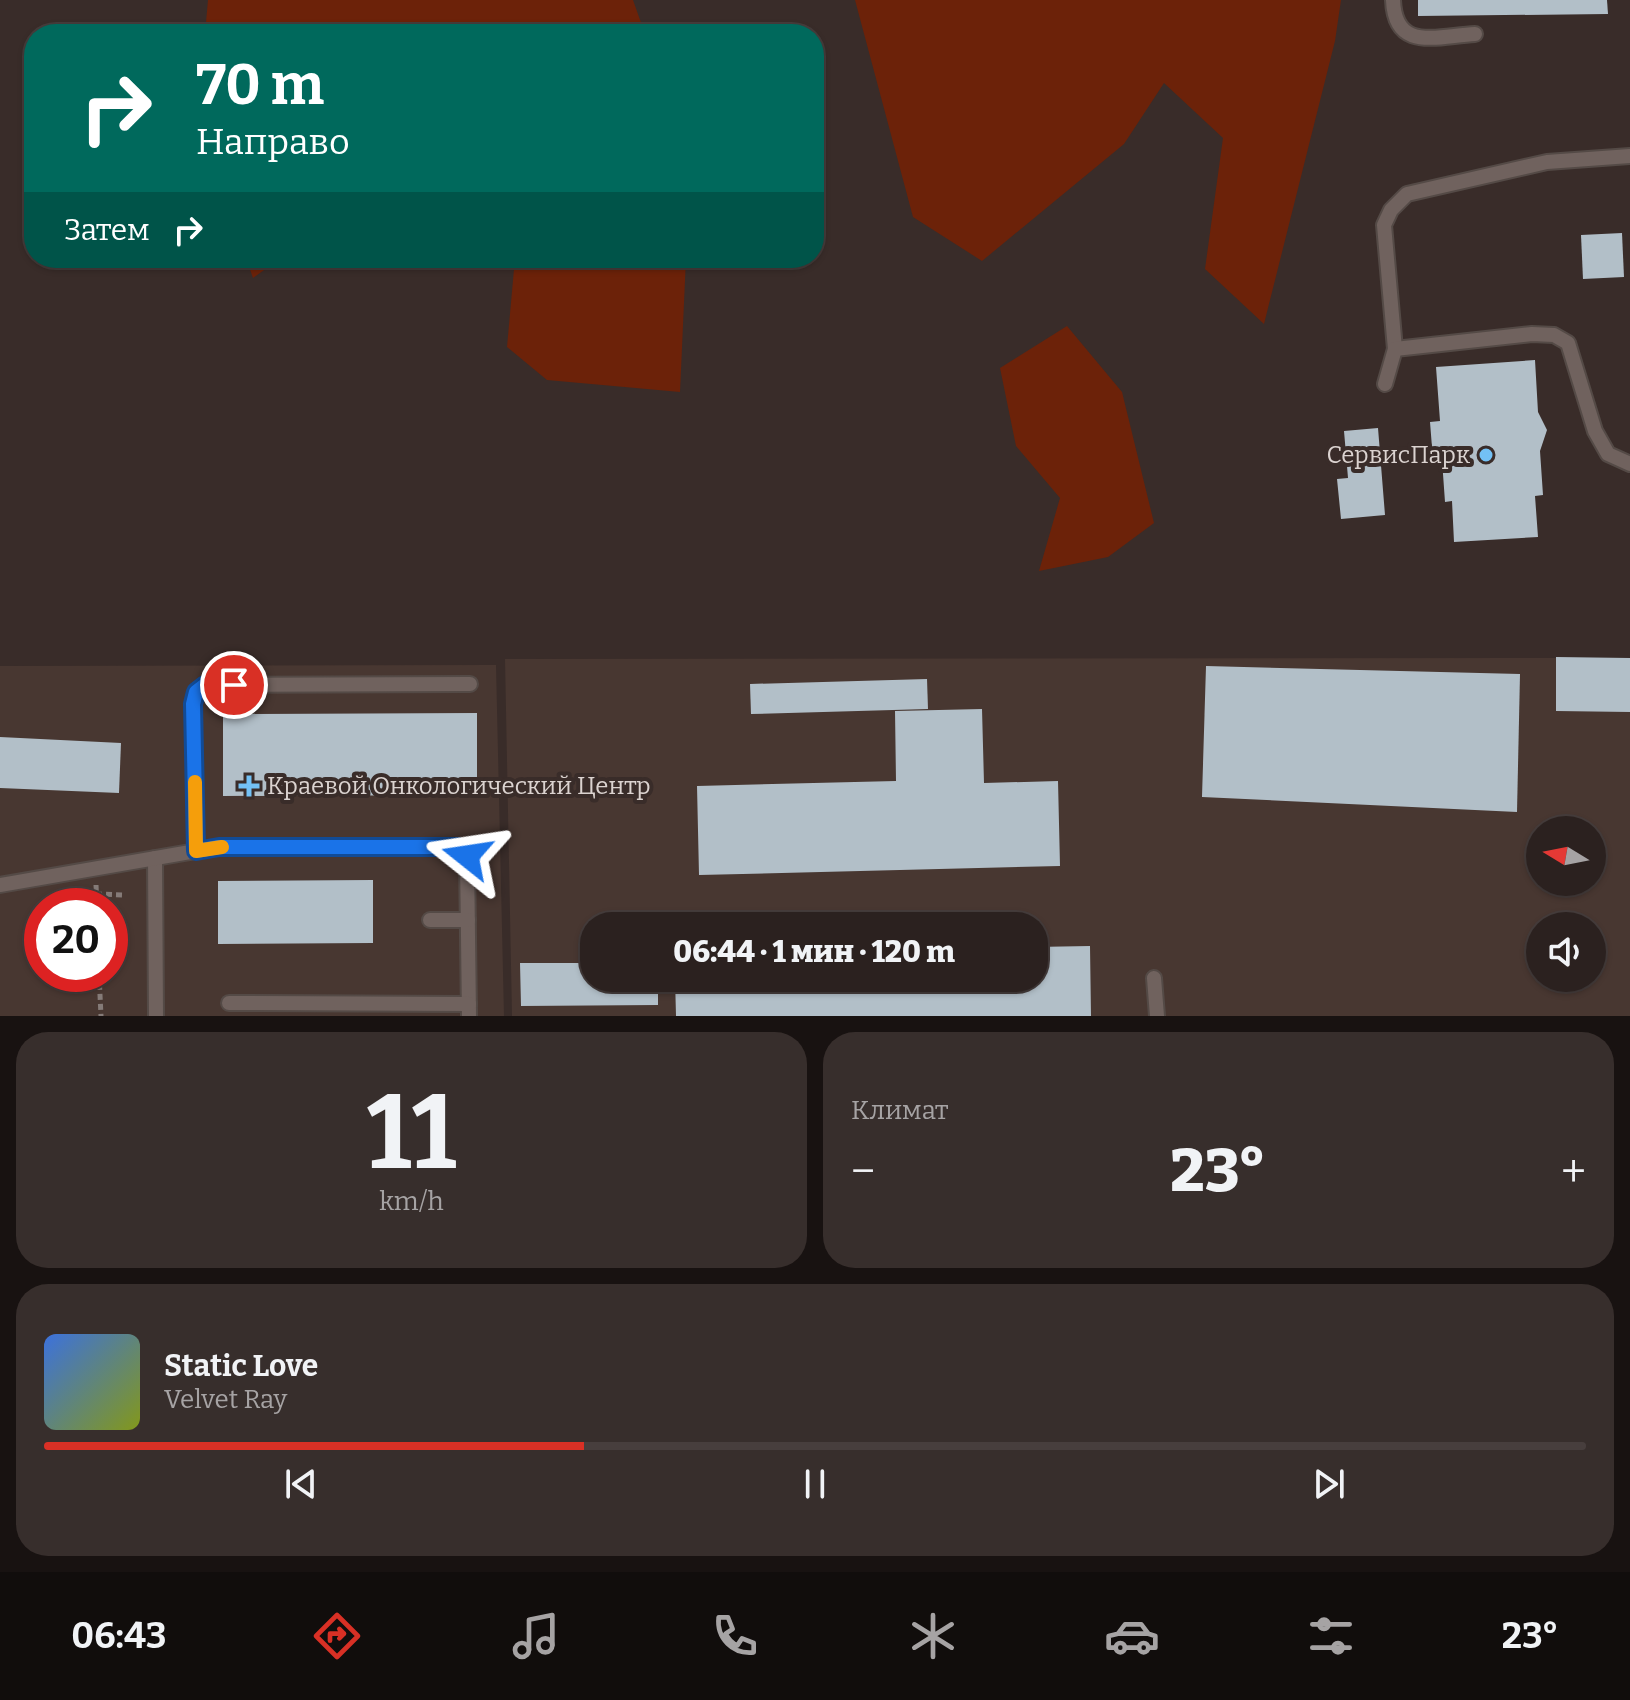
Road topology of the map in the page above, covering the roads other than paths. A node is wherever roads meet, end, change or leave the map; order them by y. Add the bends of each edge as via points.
1 (1393, 0) edge
2 (1475, 34) dead end
3 (1630, 156) edge
4 (1395, 349) junction
5 (1385, 384) dead end
6 (1630, 464) edge
7 (470, 684) dead end
8 (196, 851) junction
9 (155, 858) junction
10 (0, 885) edge
11 (430, 920) dead end
12 (468, 920) junction
13 (1154, 978) dead end
14 (229, 1003) dead end
15 (469, 1010) edge
16 (156, 1016) edge
17 (1157, 1016) edge

1 - 2 lane via 1394,19 1402,33
3 - 4 lane via 1547,162 1407,194 1384,225
4 - 5 lane
4 - 6 lane via 1554,335 1568,343 1595,431 1608,454
7 - 8 lane via 205,685 193,704
8 - 9 lane
8 - 12 lane via 458,847 467,856
9 - 10 lane
9 - 16 lane
11 - 12 lane
12 - 15 lane
13 - 17 lane
14 - 15 lane

